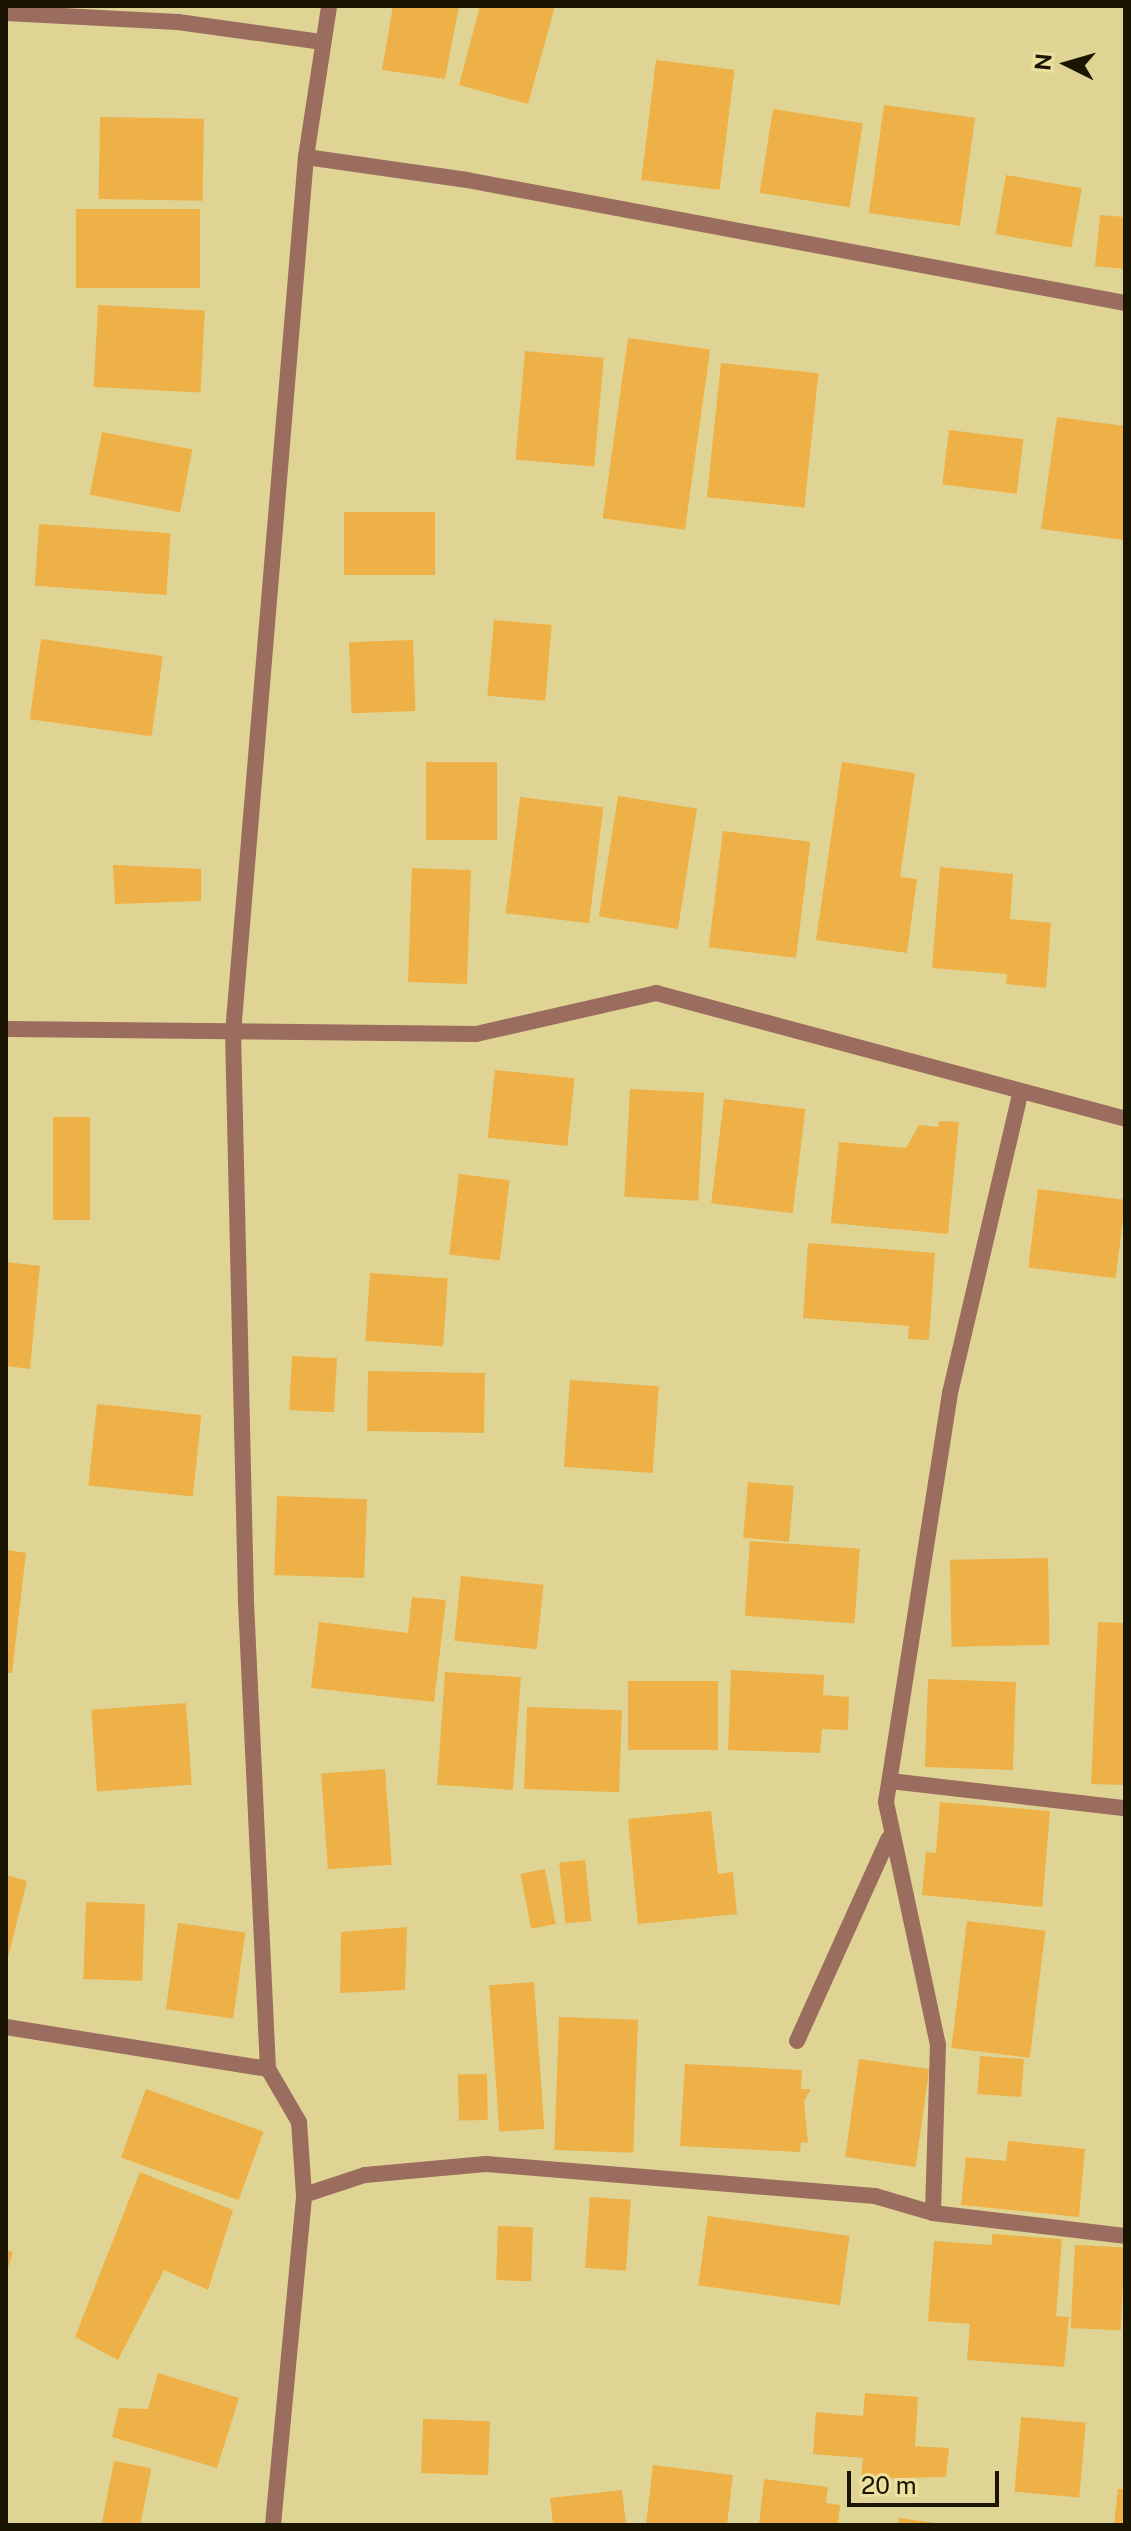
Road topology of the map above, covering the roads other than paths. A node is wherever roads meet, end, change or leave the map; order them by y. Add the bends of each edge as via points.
1 (329, 6) edge
2 (6, 13) edge
3 (323, 42) junction
4 (306, 157) junction
5 (1125, 303) edge
6 (6, 1029) edge
7 (233, 1033) junction
8 (1021, 1091) junction
9 (1125, 1119) edge
10 (890, 1781) junction
11 (1125, 1808) edge
12 (888, 1839) junction
13 (6, 2027) edge
14 (797, 2041) dead end
15 (268, 2069) junction
16 (304, 2195) junction
17 (933, 2213) junction
18 (1125, 2236) edge
19 (273, 2525) edge

1 - 3 street
2 - 3 street via 178,22
3 - 4 street
4 - 5 street via 467,180
4 - 7 street
6 - 7 street
7 - 8 street via 476,1034 656,993
7 - 15 street via 246,1600
8 - 9 street
8 - 10 street via 950,1393
10 - 11 street
10 - 12 street
12 - 14 street
12 - 17 street via 938,2045
13 - 15 street
15 - 16 street via 299,2122
16 - 17 street via 365,2175 486,2164 875,2196
16 - 19 street
17 - 18 street

